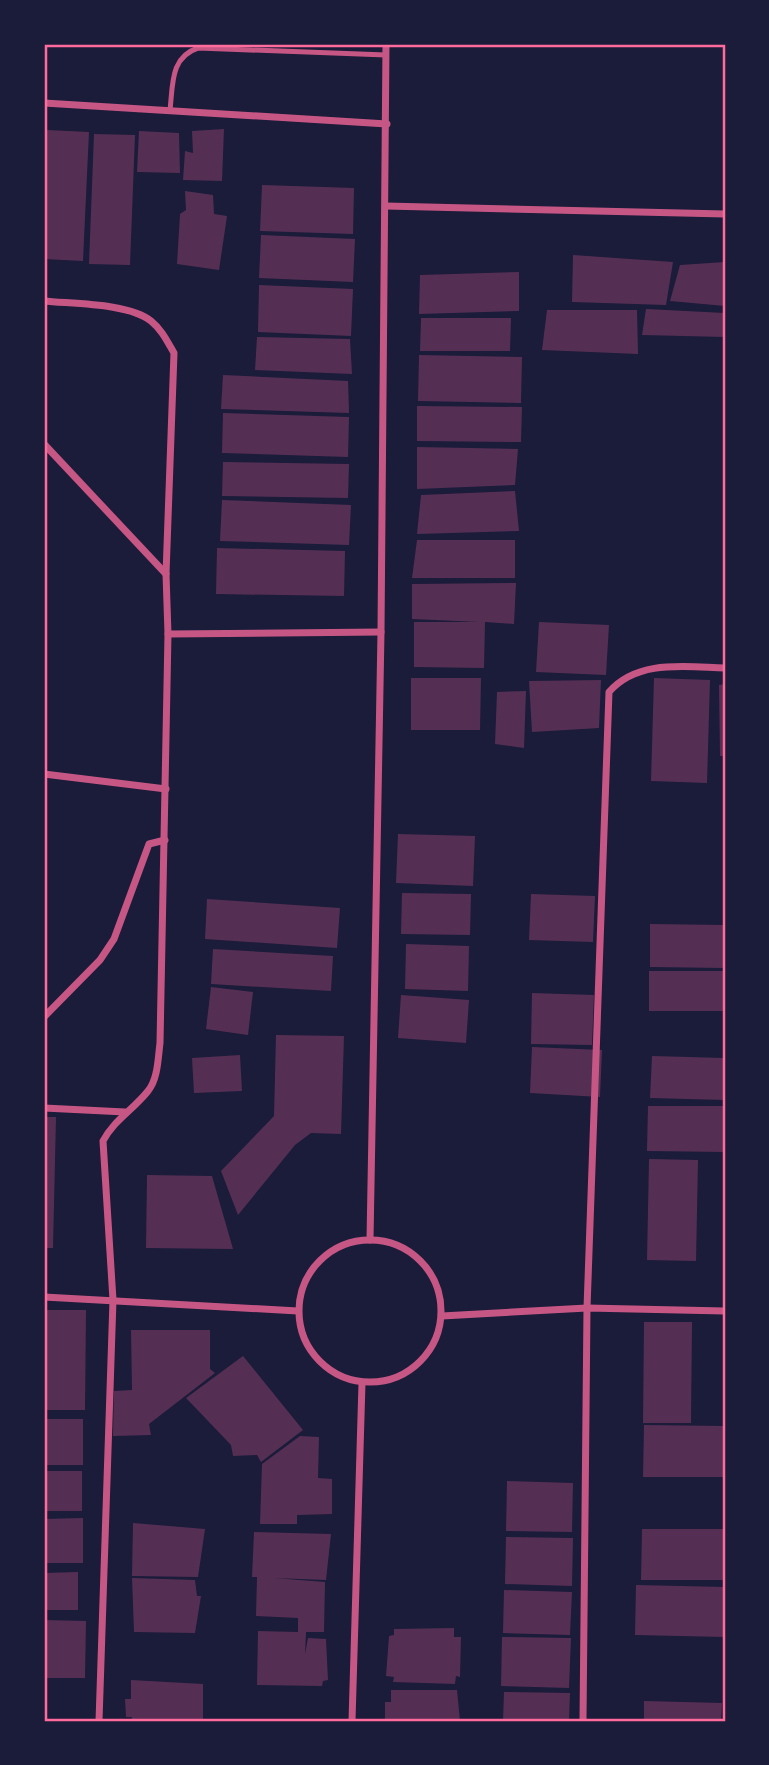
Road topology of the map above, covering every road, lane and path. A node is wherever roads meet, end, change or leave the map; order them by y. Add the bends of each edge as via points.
1 (386, 44) edge
2 (386, 55) junction
3 (44, 103) edge
4 (170, 110) junction
5 (387, 124) junction
6 (386, 206) junction
7 (725, 214) edge
8 (44, 302) edge
9 (44, 444) edge
10 (166, 574) junction
11 (382, 632) junction
12 (168, 634) junction
13 (725, 668) edge
14 (44, 774) edge
15 (166, 789) junction
16 (165, 840) junction
17 (44, 1017) edge
18 (44, 1108) edge
19 (125, 1112) junction
20 (370, 1240) junction
21 (44, 1297) edge
22 (113, 1300) junction
23 (587, 1308) junction
24 (298, 1311) junction
25 (725, 1311) edge
26 (442, 1316) junction
27 (362, 1383) junction
28 (99, 1721) edge
29 (352, 1721) edge
30 (583, 1721) edge

1 - 2 street
2 - 4 lane via 198,48 184,55 175,67
2 - 5 street
3 - 4 street
4 - 5 street
5 - 6 street
6 - 7 street
6 - 11 street
8 - 10 street via 100,306 149,319 174,352
9 - 10 street
10 - 12 street
11 - 12 street
11 - 20 street
12 - 15 street
13 - 23 street via 642,670 622,677 609,692
14 - 15 street
15 - 16 street
16 - 17 street via 149,844 125,917 100,960
16 - 19 street via 160,1043 149,1090
18 - 19 street
19 - 22 street via 103,1141
20 - 24 street via 334,1249 320,1261 308,1275
20 - 26 street via 393,1243 414,1254 430,1272
21 - 22 street
22 - 24 street
22 - 28 street
23 - 25 street
23 - 26 street
23 - 30 street
24 - 27 street via 301,1332 317,1359 342,1378
26 - 27 street via 425,1358 386,1382
27 - 29 street

